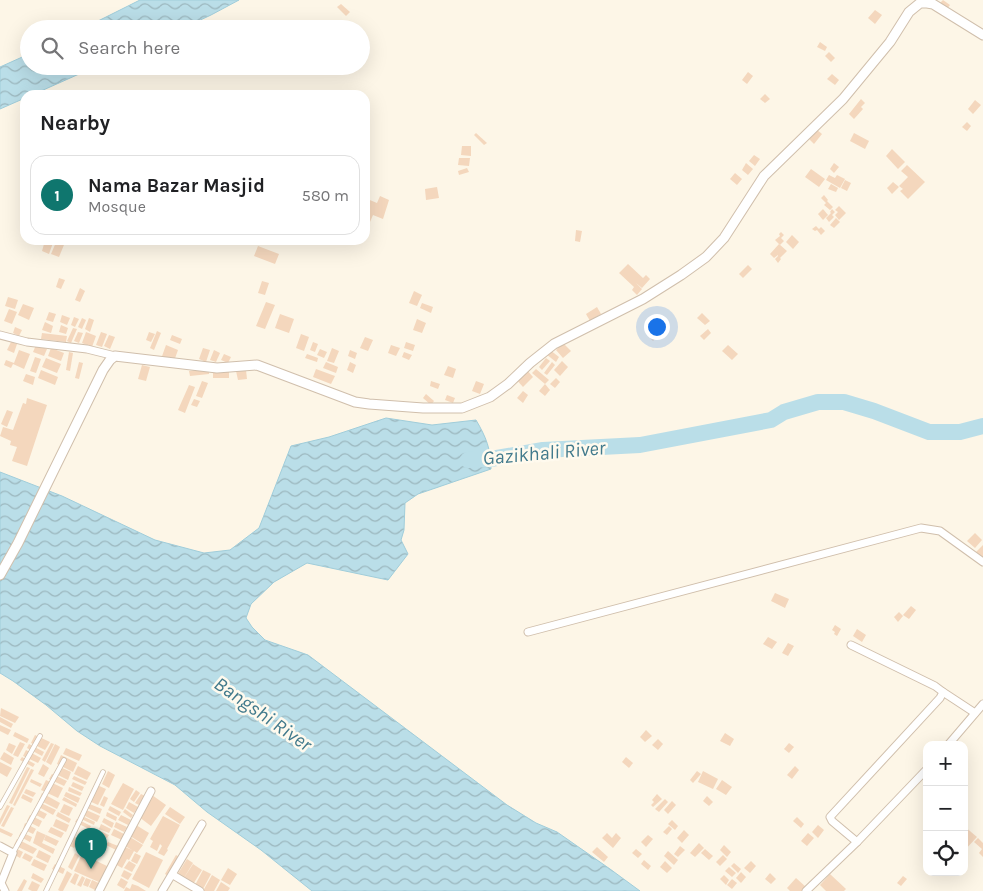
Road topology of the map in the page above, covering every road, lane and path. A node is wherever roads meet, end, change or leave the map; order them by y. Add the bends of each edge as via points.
1 (920, 2) edge
2 (983, 35) edge
3 (0, 335) edge
4 (115, 356) junction
5 (983, 562) edge
6 (0, 575) edge
7 (528, 632) dead end
8 (851, 645) dead end
9 (942, 692) junction
10 (983, 704) edge
11 (975, 713) junction
12 (40, 736) dead end
13 (951, 741) edge
14 (64, 760) dead end
15 (103, 772) dead end
16 (923, 774) edge
17 (151, 791) dead end
18 (0, 807) edge
19 (202, 824) dead end
20 (857, 842) junction
21 (0, 846) edge
22 (13, 853) junction
23 (173, 874) junction
24 (5, 891) edge
25 (46, 891) edge
26 (99, 891) edge
27 (162, 891) edge
28 (200, 891) edge
29 (806, 891) edge

1 - 2 street via 933,4
1 - 4 street via 843,98 764,176 724,238 706,257 643,300 554,344 490,397 462,408 369,404 355,402 257,365 216,368
3 - 4 street
4 - 6 street via 103,370
5 - 7 street via 940,531 921,528
8 - 9 street
9 - 11 street
9 - 20 street via 940,698 830,817
10 - 11 street
11 - 13 street
12 - 18 lane
14 - 22 lane
15 - 25 lane
16 - 20 street
17 - 26 street
19 - 23 street
20 - 29 street
21 - 22 street
22 - 24 street via 1,883
23 - 27 street
23 - 28 street

